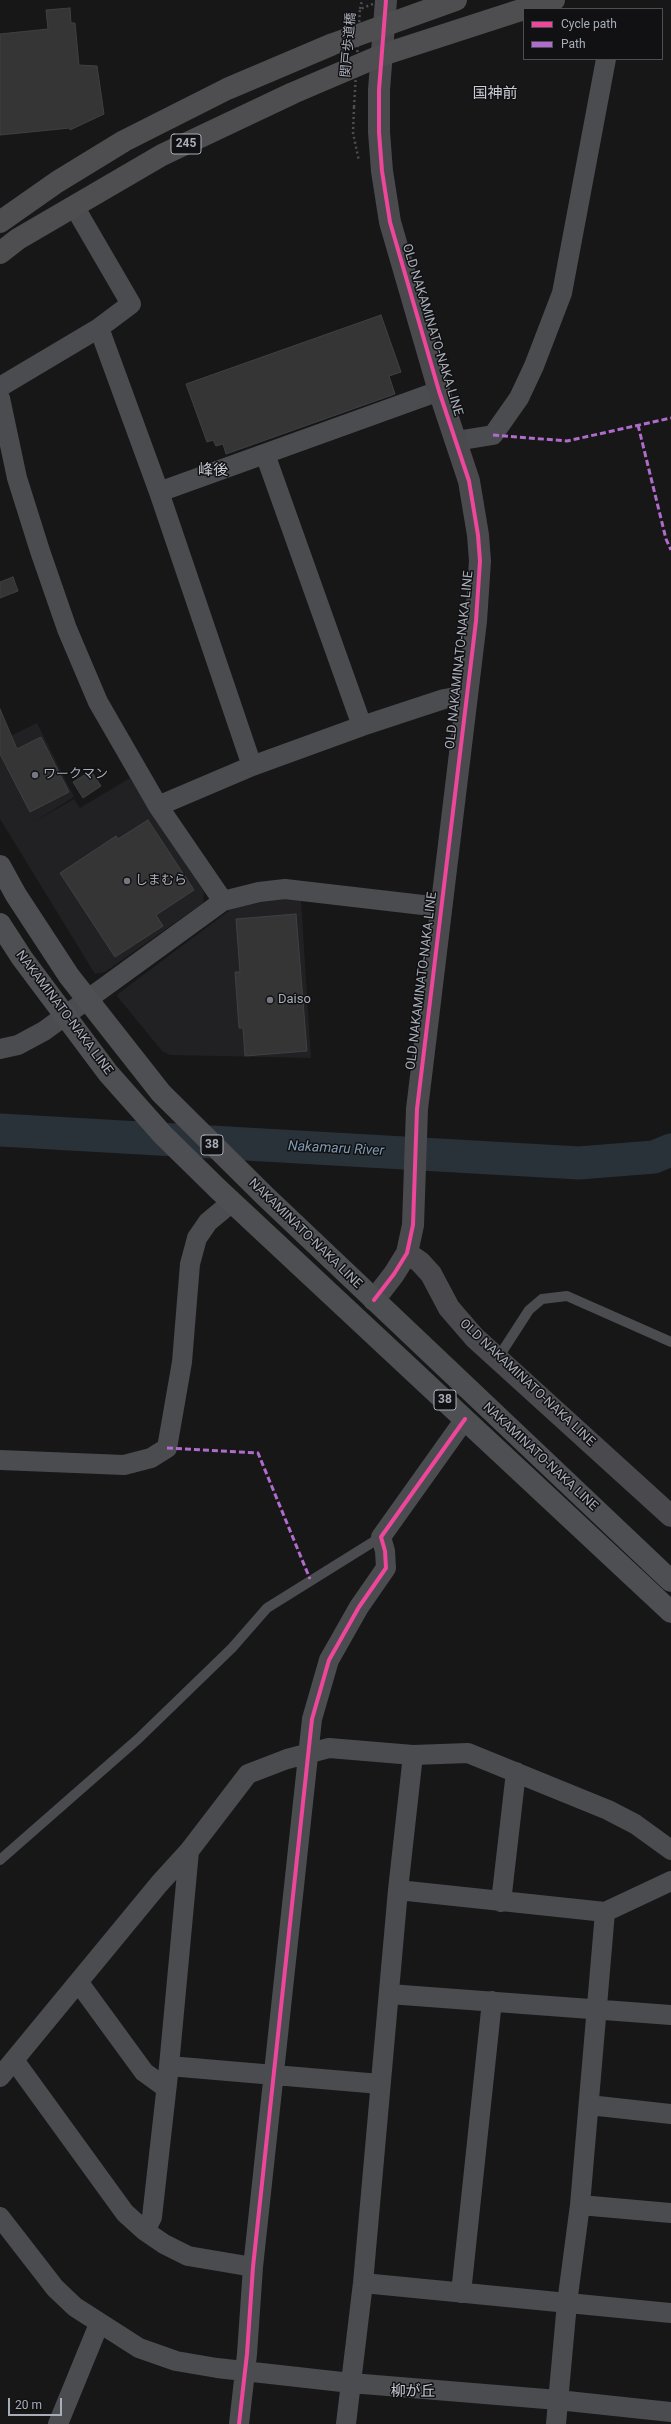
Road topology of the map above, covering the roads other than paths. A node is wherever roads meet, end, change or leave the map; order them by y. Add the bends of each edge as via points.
1 (386, 0) edge
2 (456, 0) edge
3 (554, 0) edge
4 (527, 8) edge
5 (523, 9) edge
6 (383, 26) junction
7 (382, 55) junction
8 (606, 60) edge
9 (74, 206) junction
10 (0, 222) edge
11 (0, 253) edge
12 (99, 328) junction
13 (0, 387) edge
14 (439, 391) junction
15 (0, 398) edge
16 (456, 441) junction
17 (265, 454) junction
18 (159, 492) junction
19 (467, 695) junction
20 (362, 726) junction
21 (252, 766) junction
22 (158, 806) junction
23 (0, 866) edge
24 (223, 901) junction
25 (440, 907) junction
26 (0, 924) edge
27 (87, 1001) junction
28 (65, 1017) junction
29 (0, 1049) edge
30 (225, 1196) junction
31 (406, 1252) junction
32 (374, 1300) junction
33 (671, 1342) edge
34 (498, 1358) junction
35 (465, 1419) junction
36 (0, 1460) edge
37 (671, 1516) edge
38 (380, 1537) junction
39 (671, 1581) edge
40 (671, 1612) edge
41 (307, 1754) junction
42 (413, 1754) junction
43 (516, 1772) junction
44 (671, 1850) edge
45 (189, 1851) junction
46 (0, 1860) edge
47 (671, 1881) edge
48 (398, 1890) junction
49 (501, 1902) junction
50 (606, 1912) junction
51 (79, 1983) junction
52 (389, 1994) junction
53 (492, 2001) junction
54 (598, 2008) junction
55 (671, 2015) edge
56 (14, 2060) junction
57 (169, 2066) junction
58 (274, 2076) junction
59 (0, 2077) edge
60 (380, 2084) junction
61 (166, 2088) junction
62 (589, 2106) junction
63 (671, 2114) edge
64 (580, 2205) junction
65 (671, 2212) edge
66 (0, 2217) edge
67 (145, 2231) junction
68 (253, 2267) junction
69 (363, 2283) junction
70 (461, 2293) junction
71 (567, 2303) junction
72 (671, 2313) edge
73 (99, 2324) junction
74 (244, 2371) junction
75 (351, 2382) junction
76 (558, 2400) junction
77 (671, 2412) edge
78 (58, 2424) edge
79 (239, 2424) edge
80 (346, 2424) edge
81 (556, 2424) edge

1 - 6 street, OLD NAKAMINATO-NAKA LINE
2 - 6 highway, 245
3 - 4 highway, 245
5 - 7 highway, 245
6 - 7 street, OLD NAKAMINATO-NAKA LINE
6 - 10 highway, 245 via 333,44 227,89 124,141 57,182
7 - 9 highway, 245 via 312,84 162,155
7 - 14 street, OLD NAKAMINATO-NAKA LINE via 379,132 390,222
8 - 16 street via 562,293 534,366 519,398 493,435
9 - 11 highway, 245 via 18,239
9 - 12 street via 132,304
12 - 13 street
12 - 18 street
14 - 16 street, OLD NAKAMINATO-NAKA LINE
14 - 17 street
15 - 22 street via 17,478 67,629 98,702
16 - 19 street, OLD NAKAMINATO-NAKA LINE via 469,481 480,561
17 - 18 street
17 - 20 street
18 - 21 street
19 - 20 street via 444,699
19 - 25 street, OLD NAKAMINATO-NAKA LINE
20 - 21 street
21 - 22 street
22 - 24 street
23 - 27 main road, NAKAMINATO-NAKA LINE / 38 via 45,941
24 - 25 street via 285,889
24 - 27 street
25 - 31 street, OLD NAKAMINATO-NAKA LINE via 417,1108 413,1225
26 - 28 main road, NAKAMINATO-NAKA LINE / 38
27 - 28 street
27 - 32 main road, NAKAMINATO-NAKA LINE / 38 via 161,1093
28 - 29 street via 18,1045
28 - 30 main road, NAKAMINATO-NAKA LINE / 38 via 125,1094
30 - 35 main road, NAKAMINATO-NAKA LINE / 38
30 - 36 street via 198,1238 190,1264 182,1362 167,1448 151,1458 124,1466
31 - 32 street via 394,1274
31 - 34 street, OLD NAKAMINATO-NAKA LINE via 431,1274 449,1308 475,1338
32 - 39 main road, NAKAMINATO-NAKA LINE / 38
33 - 34 lane via 567,1296 542,1299 533,1306
34 - 37 street, OLD NAKAMINATO-NAKA LINE
35 - 38 street
35 - 40 main road, NAKAMINATO-NAKA LINE / 38
38 - 41 street via 385,1551 386,1568 329,1660 312,1719
38 - 46 lane via 267,1608 232,1648 138,1739
41 - 42 street via 330,1748
41 - 45 street via 248,1774
41 - 58 street
42 - 43 street via 468,1753
42 - 48 street
43 - 44 street via 608,1810 635,1824
43 - 49 street
45 - 51 street
45 - 57 street
47 - 50 street
48 - 49 street
48 - 52 street
49 - 50 street
50 - 54 street
51 - 56 street
51 - 61 street via 144,2072
52 - 53 street
52 - 60 street
53 - 54 street
53 - 70 street
54 - 55 street
54 - 62 street
56 - 59 street
56 - 67 street via 126,2213
57 - 58 street
57 - 61 street
58 - 60 street
58 - 68 street
60 - 69 street
61 - 67 street via 152,2217
62 - 63 street
62 - 64 street
64 - 65 street
64 - 71 street
66 - 73 street via 55,2288 75,2307
67 - 68 street via 188,2256
68 - 74 street
69 - 70 street
69 - 75 street
70 - 71 street
71 - 72 street
71 - 76 street
73 - 74 street via 139,2348 176,2361
73 - 78 street
74 - 75 street
74 - 79 street
75 - 76 street
75 - 80 street
76 - 77 street
76 - 81 street

